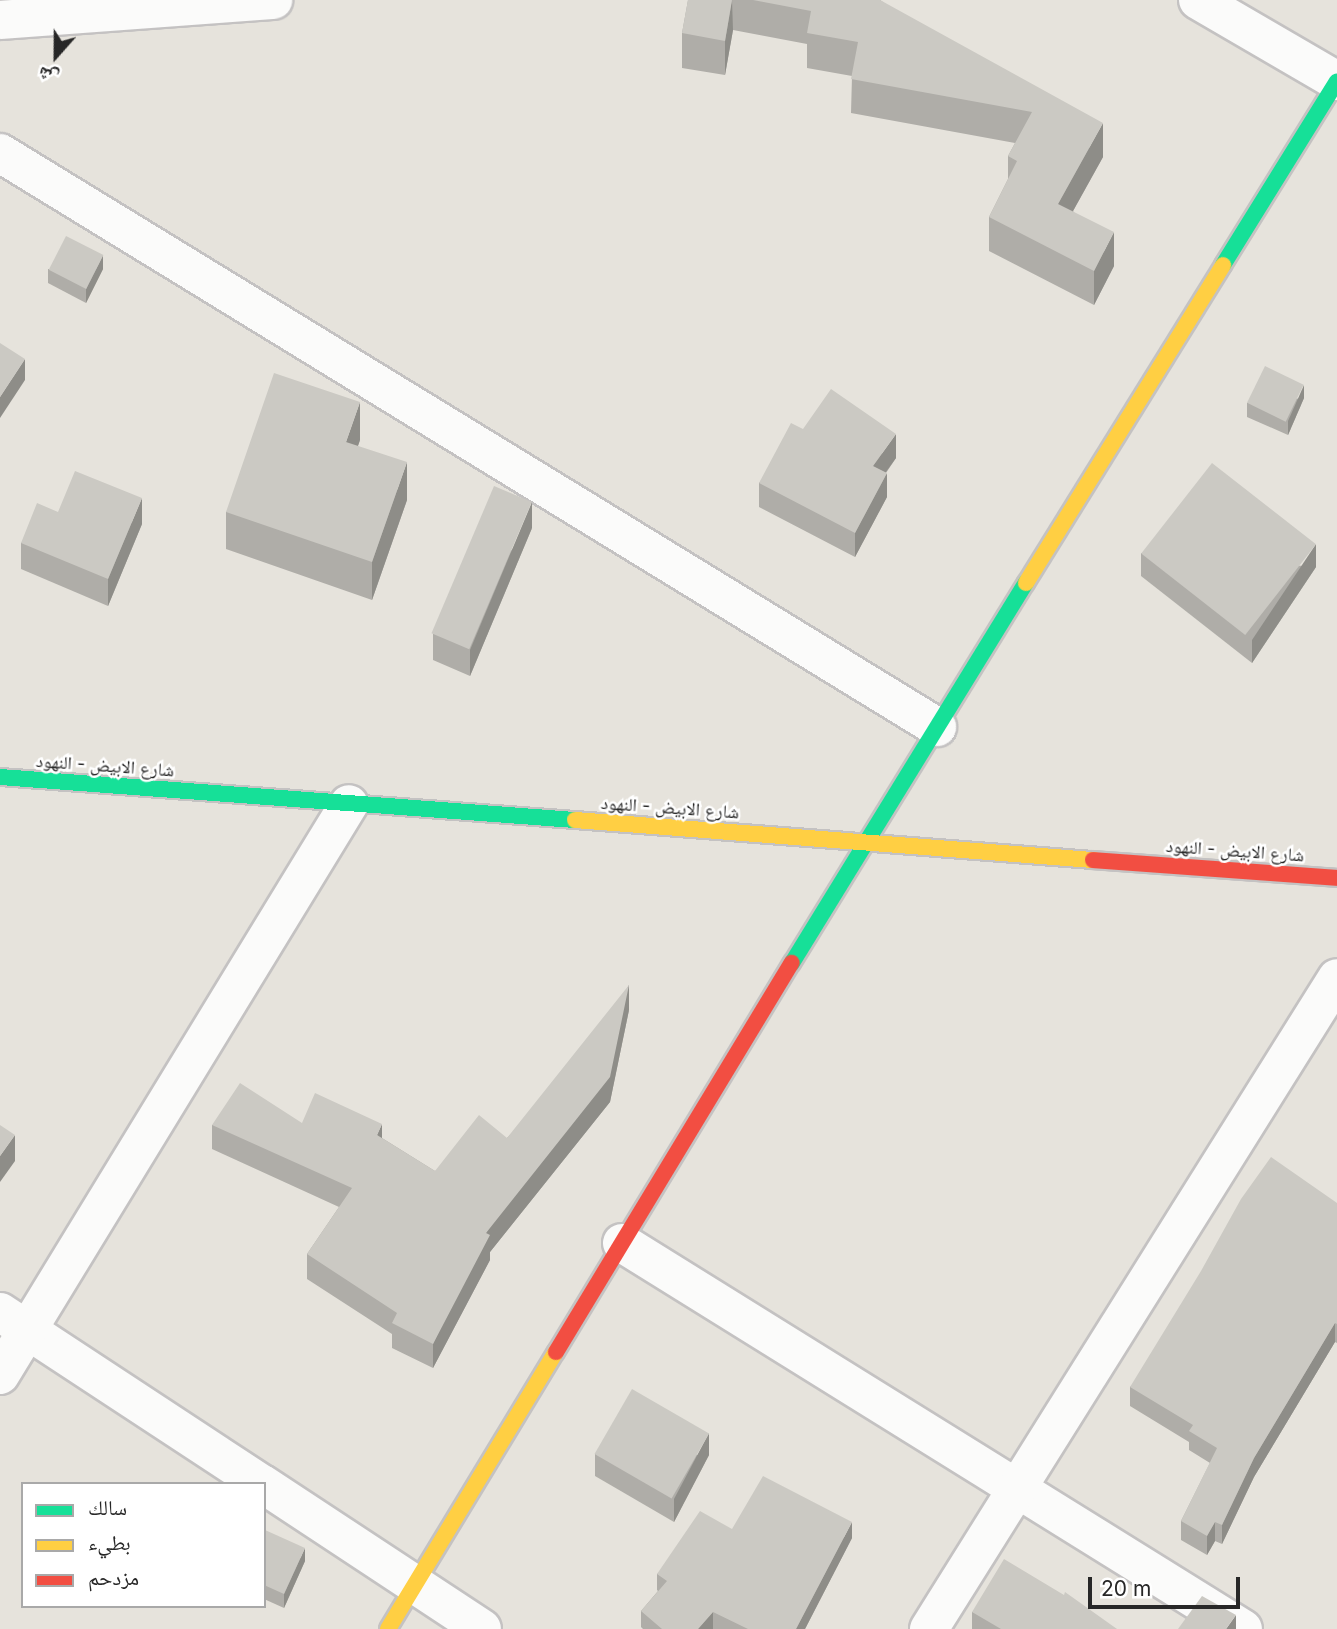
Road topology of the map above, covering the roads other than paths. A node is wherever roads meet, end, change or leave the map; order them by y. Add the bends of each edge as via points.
1 (273, 0) edge
2 (1198, 0) edge
3 (229, 2) edge
4 (0, 20) edge
5 (1337, 81) edge
6 (0, 153) edge
7 (937, 727) junction
8 (0, 777) edge
9 (349, 804) junction
10 (865, 842) junction
11 (1337, 878) edge
12 (1337, 978) edge
13 (622, 1243) junction
14 (14, 1321) edge
15 (0, 1375) edge
16 (258, 1482) edge
17 (266, 1487) edge
18 (1017, 1488) junction
19 (415, 1585) junction
20 (388, 1629) edge
21 (482, 1629) edge
22 (929, 1629) edge
23 (1243, 1629) edge

1 - 3 street
2 - 5 street
3 - 4 street
5 - 7 main road
6 - 7 street
7 - 10 main road
8 - 9 main road, شارع الابيض - النهود
9 - 10 main road, شارع الابيض - النهود
9 - 14 street
10 - 11 main road, شارع الابيض - النهود
10 - 13 main road
12 - 18 street
13 - 18 street
13 - 19 main road
14 - 15 street
14 - 16 street
17 - 19 street
18 - 22 street
18 - 23 street
19 - 20 main road
19 - 21 street

